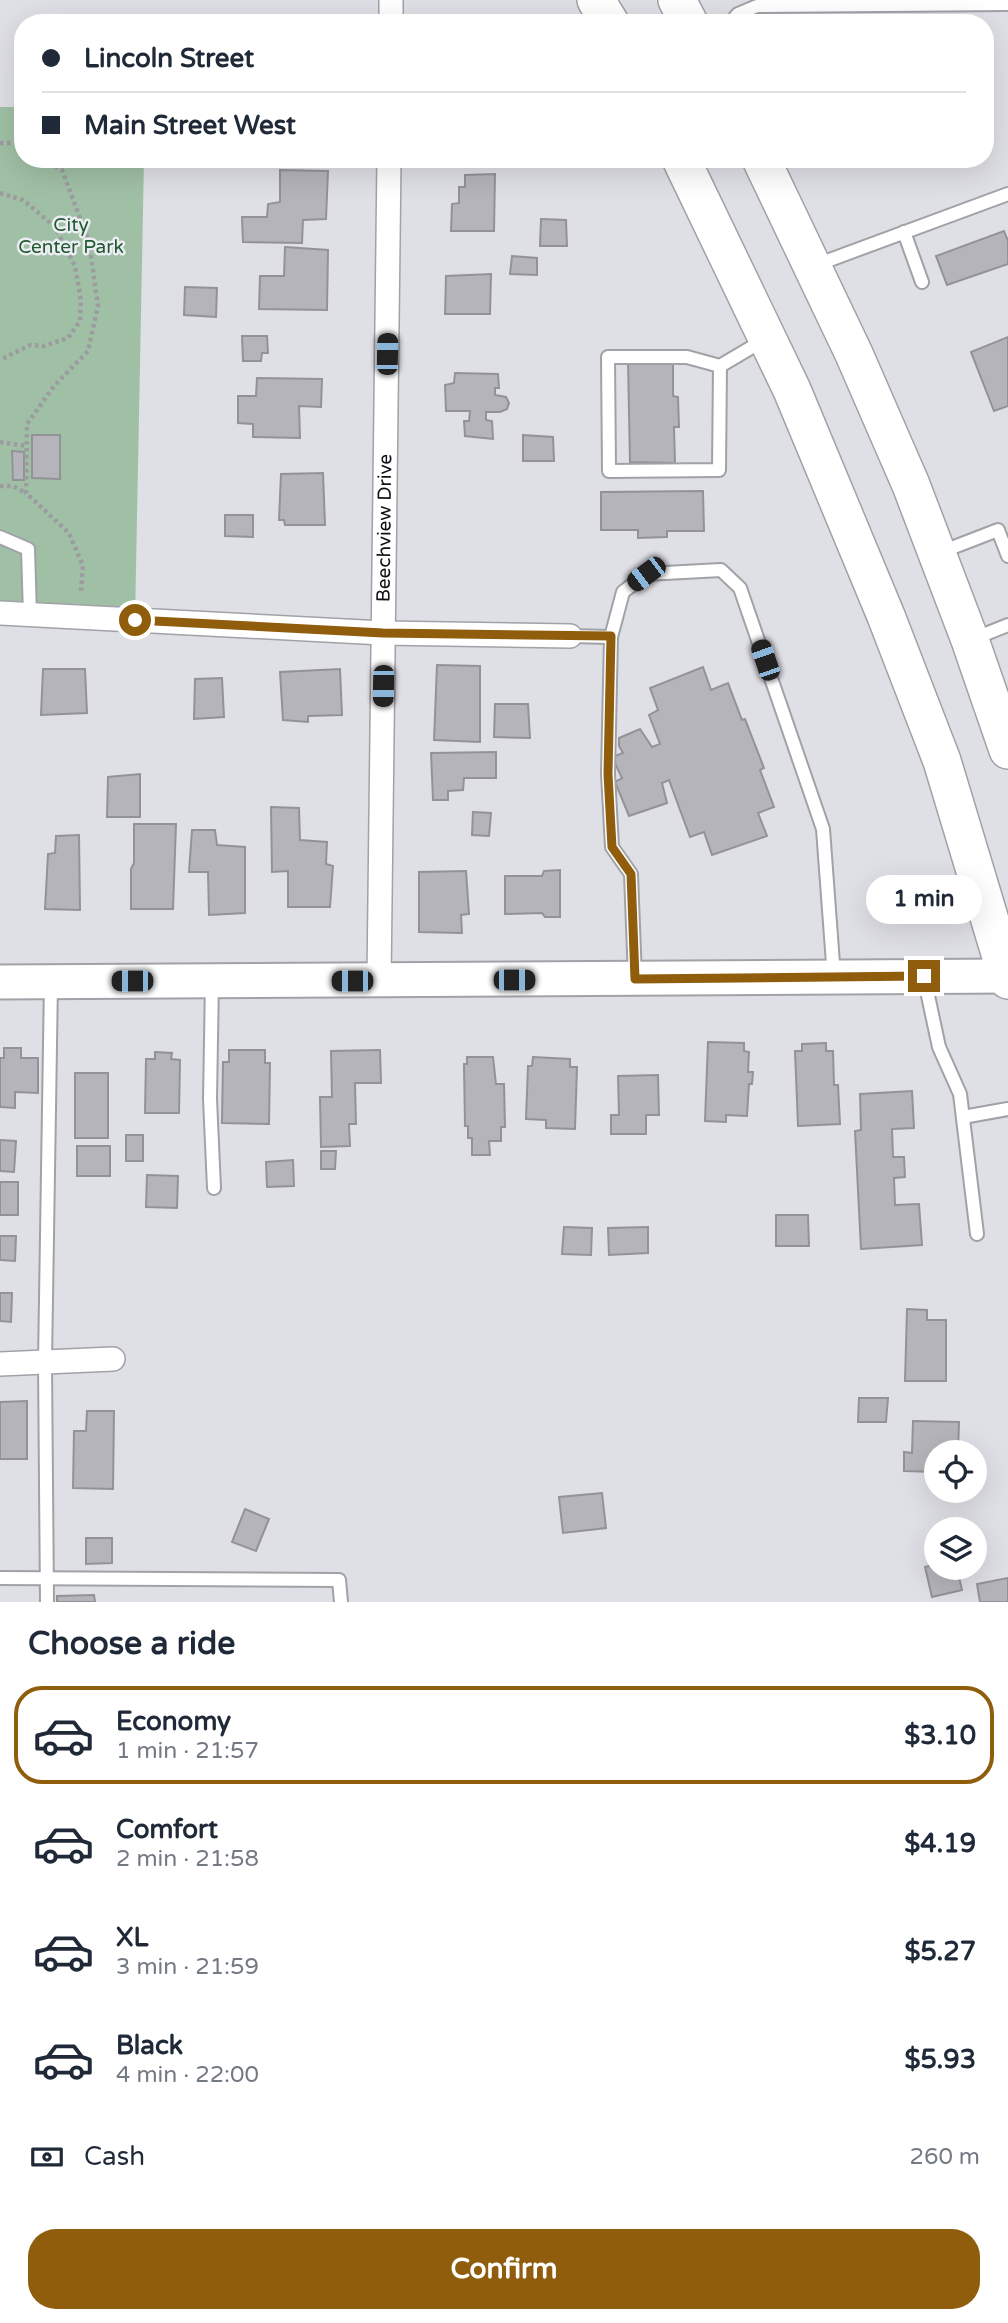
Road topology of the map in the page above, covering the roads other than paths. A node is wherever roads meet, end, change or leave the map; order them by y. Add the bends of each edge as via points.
1 (869, 2) edge
2 (755, 3) edge
3 (1008, 4) edge
4 (738, 14) edge
5 (389, 168) edge
6 (685, 168) edge
7 (765, 168) edge
8 (1008, 194) edge
9 (904, 232) junction
10 (812, 266) junction
11 (922, 282) dead end
12 (768, 338) junction
13 (720, 366) junction
14 (0, 537) edge
15 (938, 554) junction
16 (1008, 556) edge
17 (0, 613) edge
18 (30, 615) junction
19 (1008, 625) edge
20 (383, 633) junction
21 (570, 636) joint
22 (611, 636) junction
23 (970, 640) junction
24 (1000, 699) edge
25 (1008, 750) edge
26 (924, 976) junction
27 (834, 977) junction
28 (1008, 977) edge
29 (635, 979) junction
30 (51, 981) junction
31 (212, 981) junction
32 (379, 981) junction
33 (0, 982) edge
34 (1008, 1109) edge
35 (963, 1117) junction
36 (214, 1188) dead end
37 (978, 1234) dead end
38 (113, 1359) dead end
39 (45, 1362) junction
40 (0, 1364) edge
41 (0, 1578) edge
42 (48, 1578) junction
43 (47, 1602) edge
44 (341, 1602) edge

1 - 2 lane
1 - 3 lane
2 - 4 lane
5 - 20 street, Beechview Drive
6 - 12 main road
7 - 10 main road
8 - 9 lane
9 - 10 lane
9 - 11 lane
10 - 15 main road via 865,377
12 - 13 lane
12 - 28 main road via 832,483 942,761
13 - 13 lane via 719,470 609,471 608,357 687,357
14 - 18 lane via 28,549
15 - 16 lane via 998,530
15 - 23 main road
17 - 18 street
18 - 20 street
19 - 23 lane
20 - 21 street
20 - 32 street, Beechview Drive
21 - 22 lane
22 - 27 lane via 623,592 646,574 721,570 740,588 823,829
22 - 29 lane via 608,774 612,847 631,874
23 - 24 main road
24 - 25 main road
26 - 27 main road
26 - 28 main road
26 - 35 lane via 939,1047 960,1094
27 - 29 main road
29 - 32 main road
30 - 31 main road
30 - 33 main road
30 - 39 lane
31 - 32 main road
31 - 36 lane
34 - 35 lane
35 - 37 lane
38 - 39 street
39 - 40 street
39 - 42 lane
41 - 42 lane
42 - 43 lane
42 - 44 lane via 339,1580

